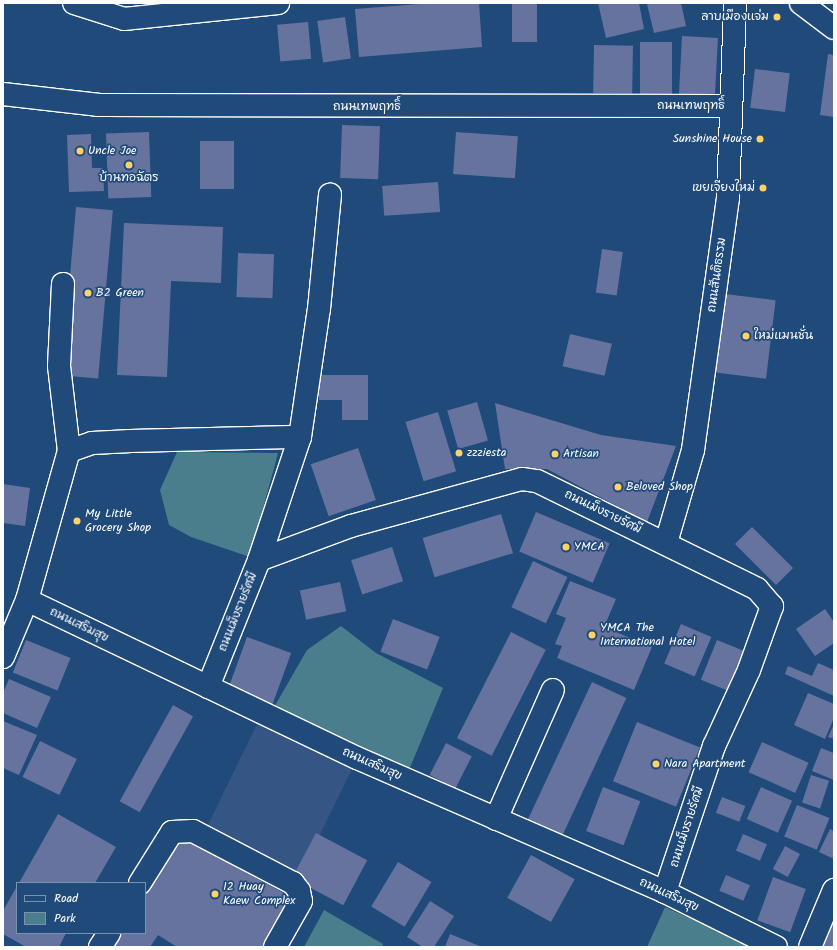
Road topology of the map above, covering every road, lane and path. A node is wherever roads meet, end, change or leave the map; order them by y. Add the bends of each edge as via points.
1 (74, 3) edge
2 (278, 3) edge
3 (735, 3) edge
4 (801, 3) edge
5 (834, 28) edge
6 (3, 94) edge
7 (731, 106) junction
8 (330, 195) dead end
9 (63, 284) dead end
10 (300, 437) junction
11 (69, 451) junction
12 (666, 542) junction
13 (259, 560) junction
14 (27, 600) junction
15 (3, 657) edge
16 (208, 687) junction
17 (553, 690) dead end
18 (496, 819) junction
19 (141, 882) edge
20 (834, 890) edge
21 (666, 892) junction
22 (108, 934) edge
23 (100, 947) edge
24 (274, 947) edge
25 (776, 947) edge
26 (810, 947) edge

1 - 2 street via 124,19
3 - 7 street, ถนนสันติธรรม
4 - 5 street
6 - 7 street, ถนนเทพฤทธิ์ via 99,106
7 - 12 street, ถนนสันติธรรม via 728,196 693,450
8 - 10 street via 319,309
9 - 11 street via 60,366
10 - 11 street via 92,443
10 - 13 street
11 - 14 street
12 - 13 street, ถนนเม็งรายรัศมี via 537,481 522,479 351,526
12 - 21 street, ถนนเม็งรายรัศมี via 757,589 772,606 748,670 714,746
13 - 16 street, ถนนเม็งรายรัศมี
14 - 15 street
14 - 16 street, ถนนเสริมสุข
16 - 18 street, ถนนเสริมสุข via 357,758
17 - 18 street
18 - 21 street, ถนนเสริมสุข
19 - 24 street via 172,832 193,831 293,883 300,891 301,901
20 - 26 street
21 - 25 street, ถนนเสริมสุข
22 - 23 street

